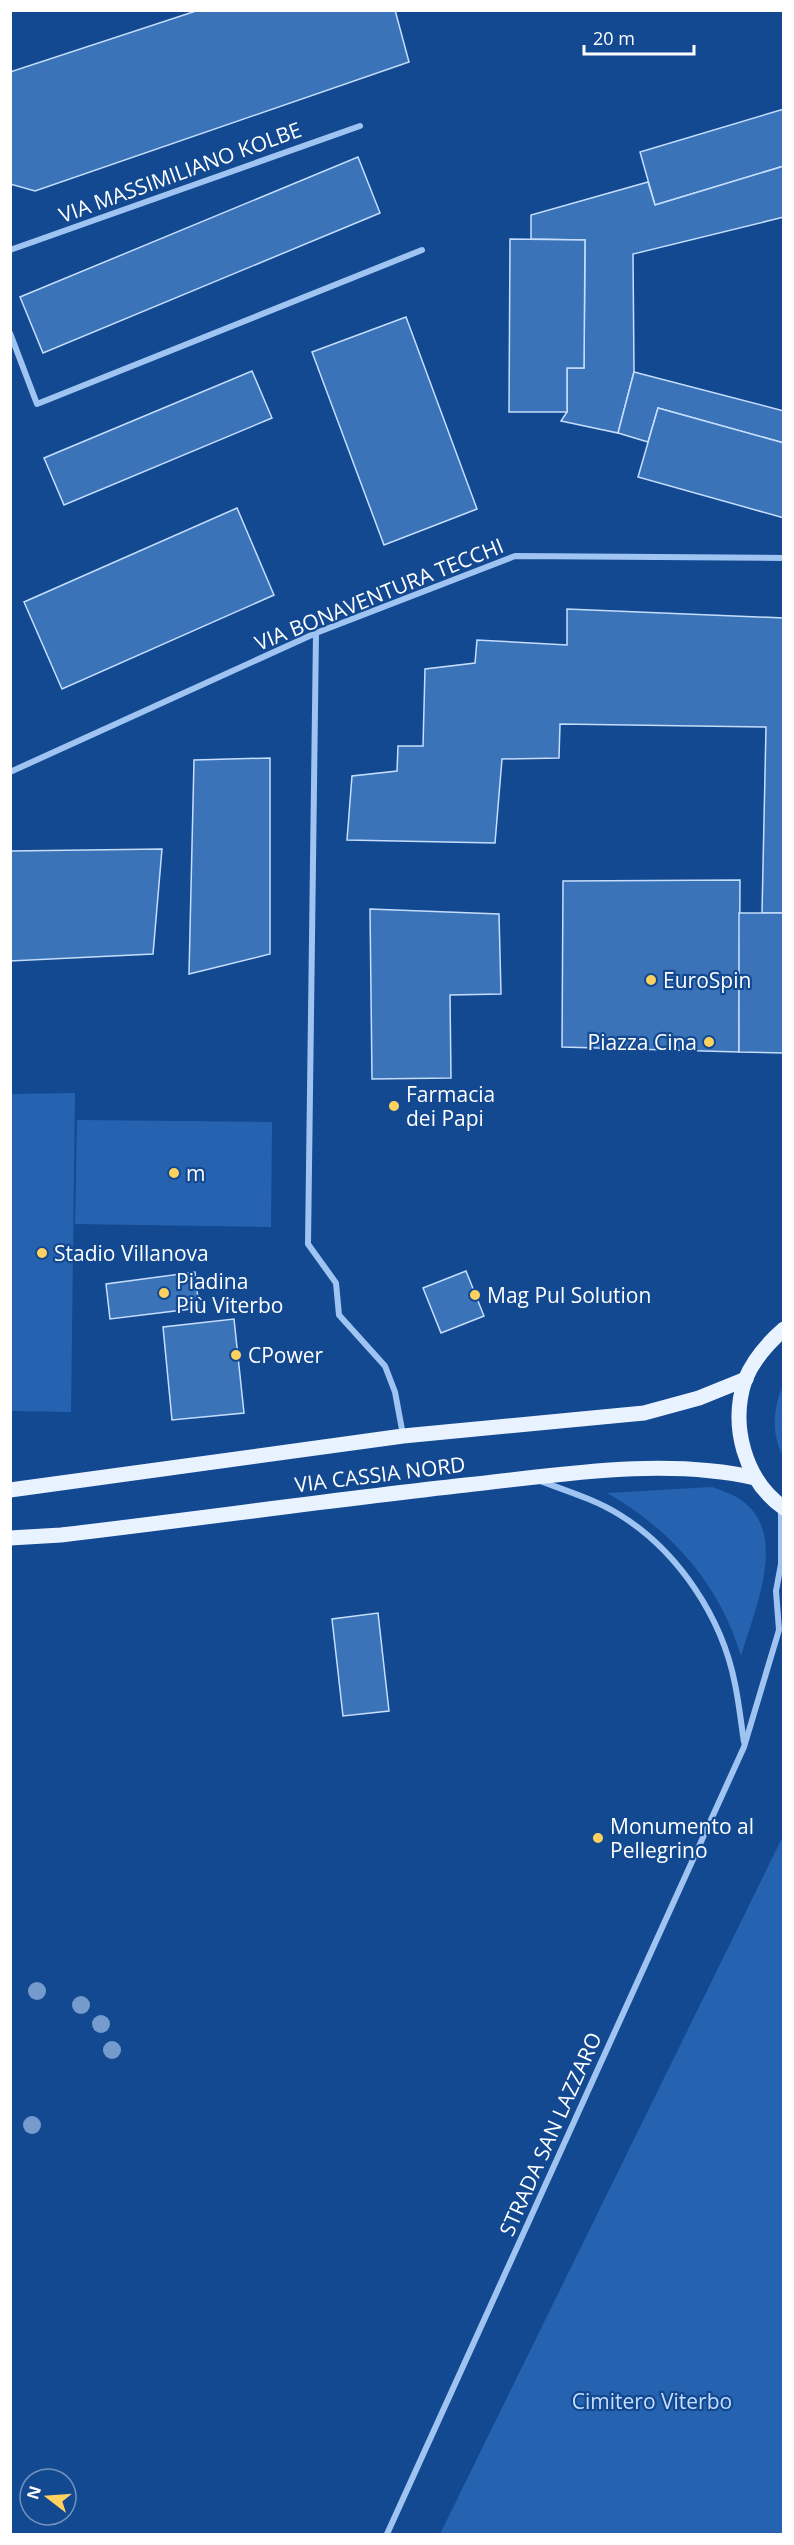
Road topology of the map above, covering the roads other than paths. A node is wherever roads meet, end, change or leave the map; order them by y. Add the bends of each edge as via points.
1 (360, 126) dead end
2 (10, 250) edge
3 (422, 250) dead end
4 (10, 333) edge
5 (783, 558) edge
6 (316, 633) junction
7 (10, 772) edge
8 (783, 1329) edge
9 (746, 1379) junction
10 (403, 1436) junction
11 (531, 1478) junction
12 (755, 1478) junction
13 (10, 1490) edge
14 (782, 1508) edge
15 (10, 1538) edge
16 (781, 1628) edge
17 (744, 1747) junction
18 (387, 2535) edge

1 - 2 street, VIA MASSIMILIANO KOLBE
3 - 4 street via 37,404
5 - 6 street, VIA BONAVENTURA TECCHI via 515,556
6 - 7 street, VIA BONAVENTURA TECCHI
6 - 10 street via 308,1244 336,1283 339,1315 385,1366 395,1392
8 - 9 main road via 761,1351
9 - 10 main road, VIA CASSIA NORD via 699,1398 644,1413
9 - 12 main road via 740,1405 740,1432 744,1455
10 - 13 main road, VIA CASSIA NORD
11 - 12 main road, VIA CASSIA NORD via 640,1469 725,1471
11 - 15 main road, VIA CASSIA NORD
11 - 17 street via 620,1515 679,1565 722,1637 735,1682
12 - 14 main road
14 - 16 street, STRADA SAN LAZZARO via 781,1564 776,1591
16 - 17 street, STRADA SAN LAZZARO
17 - 18 street, STRADA SAN LAZZARO

